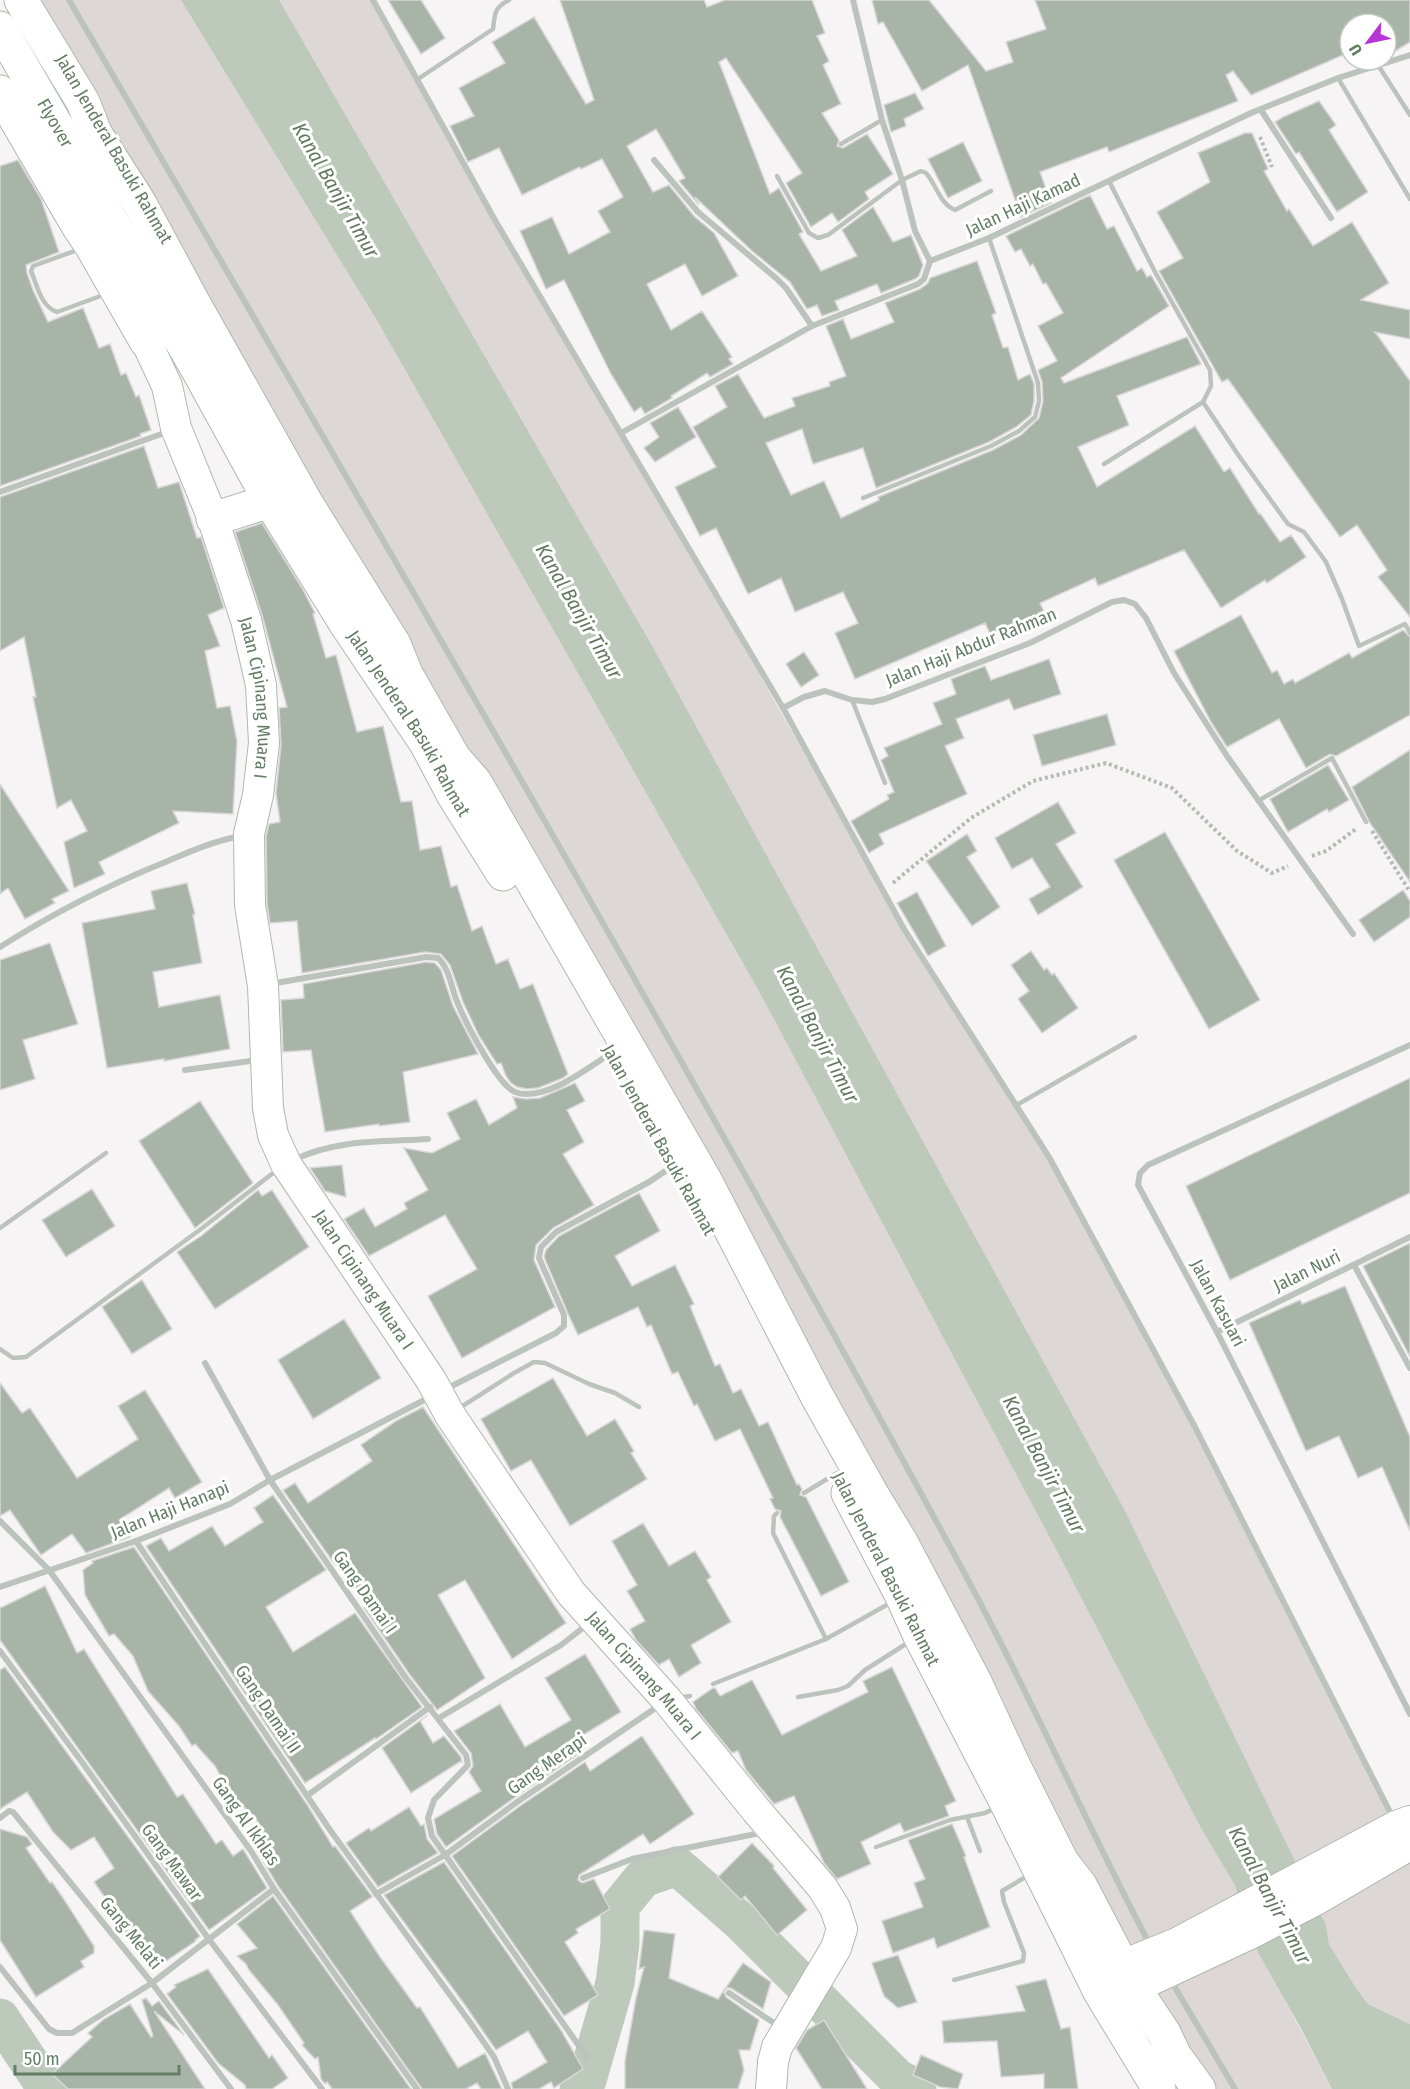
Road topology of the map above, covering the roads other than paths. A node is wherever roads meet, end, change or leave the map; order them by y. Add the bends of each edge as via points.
1 (21, 0) edge
2 (26, 0) edge
3 (69, 0) edge
4 (373, 0) edge
5 (509, 0) edge
6 (853, 0) edge
7 (0, 28) edge
8 (1356, 72) edge
9 (1382, 72) edge
10 (1338, 78) junction
11 (418, 79) junction
12 (7, 109) edge
13 (1261, 110) junction
14 (1410, 116) edge
15 (882, 120) junction
16 (841, 144) dead end
17 (654, 160) dead end
18 (777, 176) dead end
19 (902, 180) junction
20 (1110, 181) junction
21 (991, 191) dead end
22 (1410, 200) edge
23 (139, 202) joint
24 (110, 218) joint
25 (1331, 219) dead end
26 (989, 238) junction
27 (92, 245) junction
28 (930, 261) junction
29 (117, 290) junction
30 (193, 302) junction
31 (812, 326) junction
32 (159, 334) junction
33 (1203, 402) junction
34 (176, 428) junction
35 (621, 434) junction
36 (1104, 464) dead end
37 (0, 492) edge
38 (863, 498) dead end
39 (270, 501) junction
40 (213, 519) junction
41 (1410, 633) edge
42 (852, 700) junction
43 (783, 708) junction
44 (885, 783) dead end
45 (1258, 801) junction
46 (1366, 822) road end
47 (249, 834) junction
48 (1353, 934) dead end
49 (0, 947) edge
50 (263, 986) junction
51 (1135, 1037) dead end
52 (1410, 1045) edge
53 (611, 1053) junction
54 (267, 1059) junction
55 (186, 1070) dead end
56 (1016, 1106) junction
57 (428, 1139) dead end
58 (106, 1153) dead end
59 (286, 1164) junction
60 (673, 1166) junction
61 (0, 1228) edge
62 (1410, 1237) edge
63 (1354, 1265) junction
64 (1217, 1332) junction
65 (0, 1349) edge
66 (205, 1363) dead end
67 (1410, 1368) edge
68 (444, 1404) junction
69 (639, 1407) dead end
70 (837, 1473) junction
71 (270, 1480) junction
72 (804, 1493) dead end
73 (777, 1513) dead end
74 (0, 1521) edge
75 (136, 1541) junction
76 (49, 1570) junction
77 (0, 1587) edge
78 (902, 1596) junction
79 (594, 1618) junction
80 (920, 1636) junction
81 (826, 1639) junction
82 (0, 1651) edge
83 (713, 1684) dead end
84 (798, 1697) dead end
85 (679, 1698) junction
86 (430, 1707) junction
87 (1410, 1714) edge
88 (439, 1718) junction
89 (308, 1795) junction
90 (1006, 1802) junction
91 (967, 1817) junction
92 (0, 1818) edge
93 (774, 1831) junction
94 (1399, 1841) edge
95 (876, 1847) dead end
96 (980, 1851) dead end
97 (445, 1855) junction
98 (1039, 1870) junction
99 (583, 1878) dead end
100 (274, 1889) junction
101 (376, 1894) junction
102 (208, 1938) junction
103 (1172, 1959) junction
104 (0, 1967) edge
105 (1128, 1977) junction
106 (954, 1980) dead end
107 (152, 1983) junction
108 (729, 1993) dead end
109 (788, 2026) junction
110 (586, 2056) dead end
111 (1198, 2088) edge
112 (231, 2089) edge
113 (322, 2089) edge
114 (417, 2089) edge
115 (508, 2089) edge
116 (771, 2089) edge
117 (1159, 2089) edge
118 (1236, 2089) edge

1 - 23 main road, Flyover via 83,102 95,133
2 - 30 main road, Jalan Jenderal Basuki Rahmat via 164,231
3 - 103 street via 346,474 687,1072 965,1573
4 - 11 street
5 - 11 lane via 495,13 493,29
6 - 15 street
7 - 24 main road, Flyover
8 - 10 street, Jalan Haji Kamad
9 - 14 lane
10 - 13 street, Jalan Haji Kamad
10 - 22 lane
11 - 35 street via 496,222
12 - 27 main road, Jalan Jenderal Basuki Rahmat
13 - 20 street, Jalan Haji Kamad
13 - 25 street
15 - 16 lane
15 - 19 street
17 - 31 street via 698,212 781,283
18 - 19 lane via 808,233 818,238 828,235
19 - 21 lane via 921,171 926,173 944,202 955,210
19 - 28 street via 915,231
20 - 26 street, Jalan Haji Kamad
20 - 33 lane via 1210,370 1211,386
23 - 30 main road, Jalan Jenderal Basuki Rahmat
24 - 32 main road, Jalan Jenderal Basuki Rahmat
26 - 28 street, Jalan Haji Kamad
26 - 38 lane via 1038,382 1035,417 991,446
27 - 29 main road, Jalan Jenderal Basuki Rahmat
27 - 29 lane via 33,266 31,271 45,304 57,312
28 - 31 street via 924,279 918,284
29 - 32 main road, Jalan Jenderal Basuki Rahmat
30 - 105 main road, Jalan Jenderal Basuki Rahmat via 308,506 394,644 405,674 454,758 475,782 705,1180 818,1398 975,1682 1062,1862 1080,1885
31 - 35 street
32 - 34 street, Jalan Cipinang Muara I
32 - 39 main road, Jalan Jenderal Basuki Rahmat
33 - 36 lane
33 - 41 lane via 1288,524 1304,532 1326,562 1359,646 1406,624
34 - 37 street
34 - 40 street, Jalan Cipinang Muara I
35 - 43 street
39 - 40 main road
39 - 53 main road, Jalan Jenderal Basuki Rahmat via 426,743 454,796
40 - 47 street, Jalan Cipinang Muara I via 246,620 261,685 264,744
42 - 43 street, Jalan Haji Abdur Rahman via 825,691
42 - 44 lane
42 - 45 street, Jalan Haji Abdur Rahman via 885,699 1030,643 1124,600 1135,604 1152,629 1174,673
43 - 56 street via 904,929
45 - 46 lane via 1332,758
45 - 48 street
47 - 49 street via 218,840 131,876 44,919
47 - 50 street, Jalan Cipinang Muara I via 250,905
50 - 53 street via 438,958 445,964 470,1030 500,1077 514,1091 542,1092 560,1085
50 - 54 street, Jalan Cipinang Muara I
51 - 56 lane
52 - 64 street, Jalan Kasuari via 1148,1165 1140,1173 1138,1185
53 - 60 main road, Jalan Jenderal Basuki Rahmat
54 - 55 street
54 - 59 street, Jalan Cipinang Muara I via 268,1108 273,1135
56 - 94 street via 1049,1157 1195,1427
57 - 59 street via 344,1144
58 - 61 lane
59 - 65 lane via 26,1357 14,1358
59 - 68 street, Jalan Cipinang Muara I
60 - 68 street, Jalan Haji Hanapi via 556,1232 541,1248 539,1258 564,1315 564,1326
60 - 70 main road, Jalan Jenderal Basuki Rahmat
62 - 63 street, Jalan Nuri
63 - 64 street, Jalan Nuri
63 - 67 street
64 - 87 street, Jalan Kasuari
66 - 71 street, Gang Damai I
68 - 69 lane via 534,1362 615,1393
68 - 71 street, Jalan Haji Hanapi
68 - 79 street, Jalan Cipinang Muara I via 571,1593
70 - 72 lane
70 - 78 main road, Jalan Jenderal Basuki Rahmat
71 - 75 street, Jalan Haji Hanapi via 230,1504
71 - 86 street, Gang Damai I
73 - 81 lane via 773,1533
74 - 76 street, Gang Al Ikhlas
75 - 76 street, Jalan Haji Hanapi
75 - 89 street, Gang Damai II
76 - 77 street, Jalan Haji Hanapi
76 - 100 street, Gang Al Ikhlas via 251,1851
78 - 80 main road, Jalan Jenderal Basuki Rahmat
78 - 81 lane
79 - 85 street, Jalan Cipinang Muara I
79 - 88 street via 561,1646
80 - 84 lane via 865,1670 848,1686
80 - 90 main road, Jalan Jenderal Basuki Rahmat
81 - 83 lane
82 - 102 street, Gang Mawar
85 - 93 street, Jalan Cipinang Muara I
85 - 97 street, Gang Merapi via 517,1802
86 - 88 street, Gang Damai I
86 - 89 street
88 - 97 street, Gang Damai I via 468,1760 468,1765 434,1800 428,1818 432,1836
89 - 101 street, Gang Damai II
90 - 91 lane via 985,1814
90 - 98 main road, Jalan Jenderal Basuki Rahmat
91 - 95 lane
91 - 96 lane
92 - 107 street, Gang Melati via 13,1812
93 - 99 street via 632,1859
93 - 109 street, Jalan Cipinang Muara I via 822,1887 842,1929 836,1948
94 - 103 street via 1314,1900
97 - 101 street, Gang Merapi
97 - 110 street
98 - 106 lane via 1002,1891 1024,1953 1023,1961
98 - 117 main road, Jalan Jenderal Basuki Rahmat via 1100,1992
100 - 102 street
100 - 114 street, Gang Al Ikhlas
101 - 115 street, Gang Damai II via 494,2057
102 - 107 street
102 - 113 street, Gang Mawar
103 - 105 street
103 - 118 street
104 - 107 street via 49,2029 57,2033 72,2033
105 - 111 main road, Jalan Jenderal Basuki Rahmat
107 - 112 street, Gang Melati
108 - 109 street
109 - 116 street, Jalan Cipinang Muara I via 777,2047

